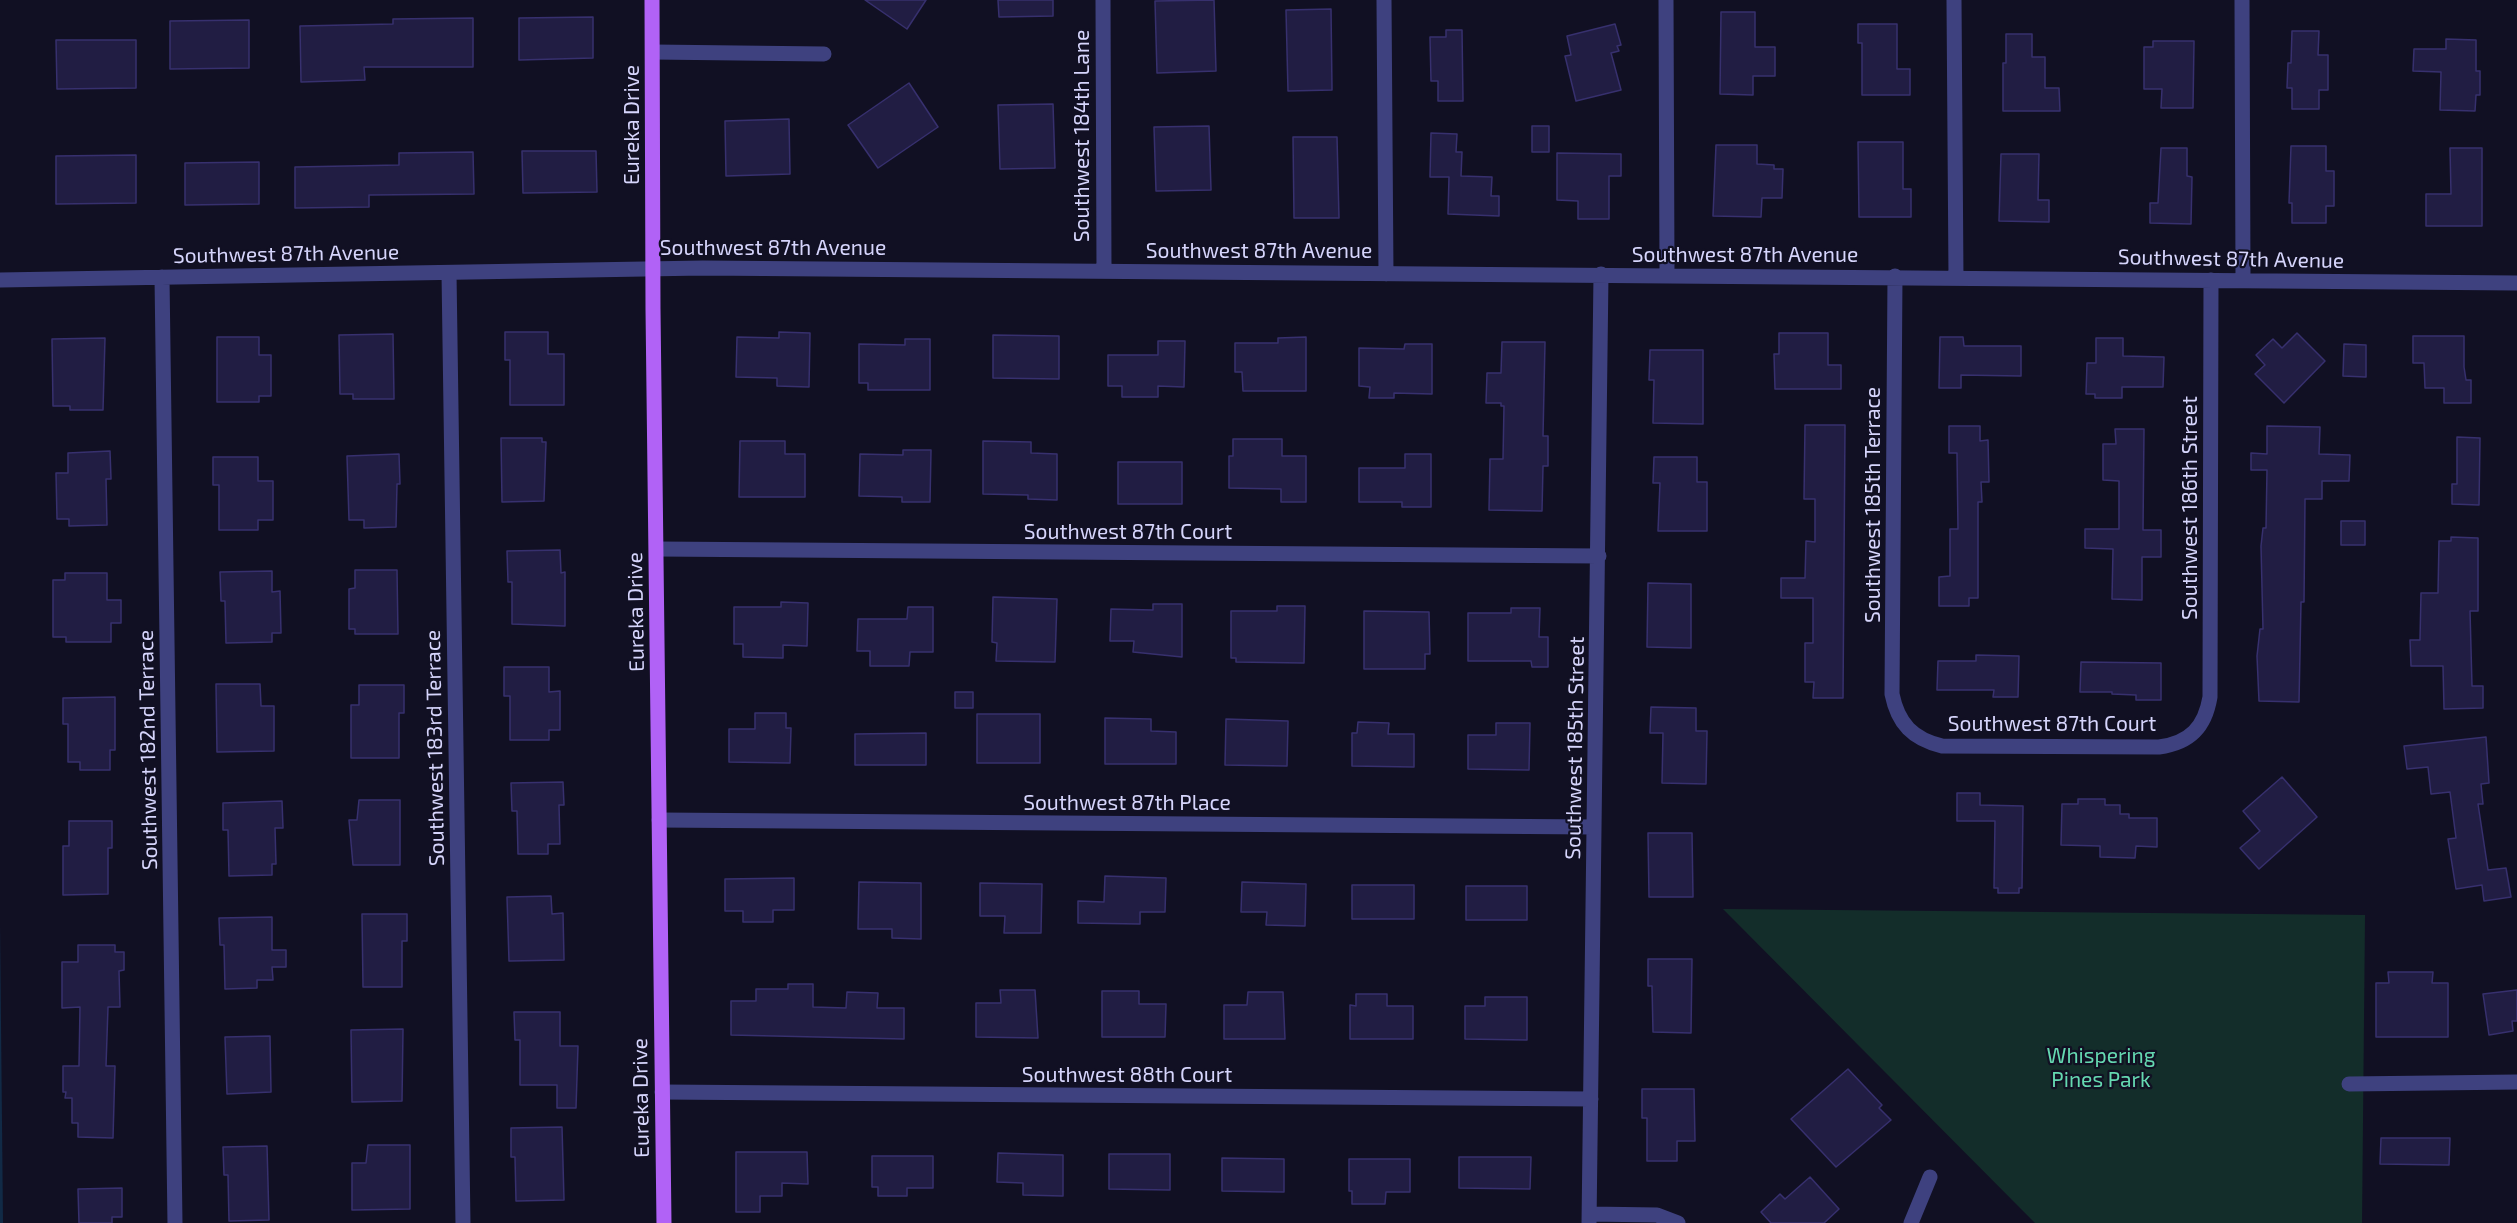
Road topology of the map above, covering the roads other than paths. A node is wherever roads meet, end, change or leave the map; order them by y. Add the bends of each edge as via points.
1 (652, 0) edge
2 (1103, 0) edge
3 (1384, 0) edge
4 (1666, 0) edge
5 (1954, 0) edge
6 (2242, 0) edge
7 (653, 52) junction
8 (824, 54) dead end
9 (653, 268) junction
10 (1104, 271) junction
11 (449, 273) junction
12 (1386, 274) junction
13 (1601, 274) junction
14 (1666, 275) junction
15 (1895, 276) junction
16 (162, 277) junction
17 (1956, 278) junction
18 (0, 280) edge
19 (2211, 280) junction
20 (2243, 280) junction
21 (2517, 283) edge
22 (657, 549) junction
23 (1599, 556) junction
24 (1908, 730) joint
25 (2195, 732) joint
26 (659, 820) junction
27 (1594, 827) junction
28 (2517, 1082) edge
29 (2349, 1084) dead end
30 (662, 1092) junction
31 (1591, 1099) junction
32 (1930, 1177) dead end
33 (1589, 1219) edge
34 (175, 1223) edge
35 (463, 1223) edge
36 (664, 1223) edge
37 (1678, 1223) edge
38 (1911, 1223) edge

1 - 7 main road, Eureka Drive
2 - 10 street, Southwest 184th Lane
3 - 12 street
4 - 14 street
5 - 17 street
6 - 20 street
7 - 8 street
7 - 9 main road, Eureka Drive
9 - 10 street, Southwest 87th Avenue
9 - 11 street, Southwest 87th Avenue
9 - 22 main road, Eureka Drive
10 - 12 street, Southwest 87th Avenue
11 - 16 street, Southwest 87th Avenue
11 - 35 street, Southwest 183rd Terrace
12 - 13 street, Southwest 87th Avenue
13 - 14 street, Southwest 87th Avenue
13 - 23 street, Southwest 185th Street
14 - 15 street, Southwest 87th Avenue
15 - 17 street, Southwest 87th Avenue
15 - 24 street, Southwest 185th Terrace via 1892,694
16 - 18 street, Southwest 87th Avenue
16 - 34 street, Southwest 182nd Terrace
17 - 19 street, Southwest 87th Avenue
19 - 20 street, Southwest 87th Avenue
19 - 25 street, Southwest 186th Street via 2210,697 2203,722
20 - 21 street, Southwest 87th Avenue
22 - 23 street, Southwest 87th Court
22 - 26 main road, Eureka Drive
23 - 27 street, Southwest 185th Street
24 - 25 street, Southwest 87th Court via 1930,743 1954,746 2159,747 2184,740
26 - 27 street, Southwest 87th Place
26 - 30 main road, Eureka Drive
27 - 31 street, Southwest 185th Street
28 - 29 street
30 - 31 street, Southwest 88th Court
30 - 36 main road, Eureka Drive
31 - 33 street, Southwest 185th Street
32 - 38 street
33 - 37 street via 1657,1215

